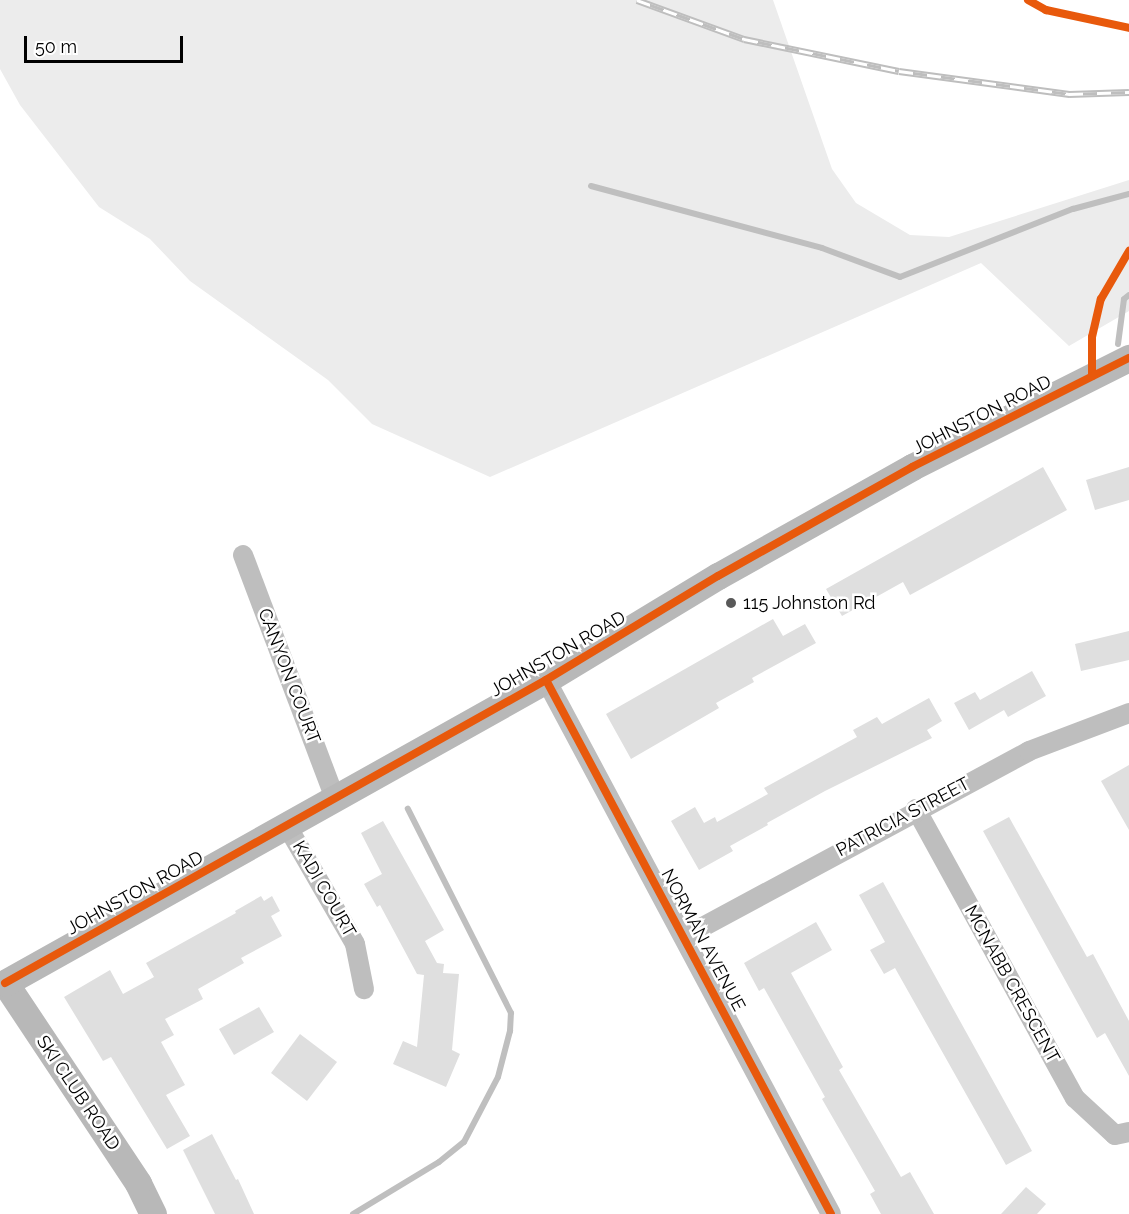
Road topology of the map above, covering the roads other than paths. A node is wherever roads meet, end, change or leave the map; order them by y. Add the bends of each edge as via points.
1 (1129, 358) edge
2 (243, 555) dead end
3 (546, 680) junction
4 (1129, 713) edge
5 (335, 798) junction
6 (916, 809) junction
7 (287, 826) junction
8 (684, 936) junction
9 (2, 978) edge
10 (364, 989) dead end
11 (1129, 1132) edge
12 (153, 1214) edge
13 (831, 1214) edge

1 - 3 street, JOHNSTON ROAD via 912,467 718,576
2 - 5 street, CANYON COURT
3 - 5 street, JOHNSTON ROAD
3 - 8 street, NORMAN AVENUE
4 - 6 street, PATRICIA STREET via 1029,751
5 - 7 street, JOHNSTON ROAD
6 - 8 street, PATRICIA STREET
6 - 11 street, MCNABB CRESCENT via 1076,1098 1115,1135
7 - 9 street, JOHNSTON ROAD
7 - 10 street, KADI COURT via 355,944
8 - 13 street, NORMAN AVENUE
9 - 12 street, SKI CLUB ROAD via 138,1183

